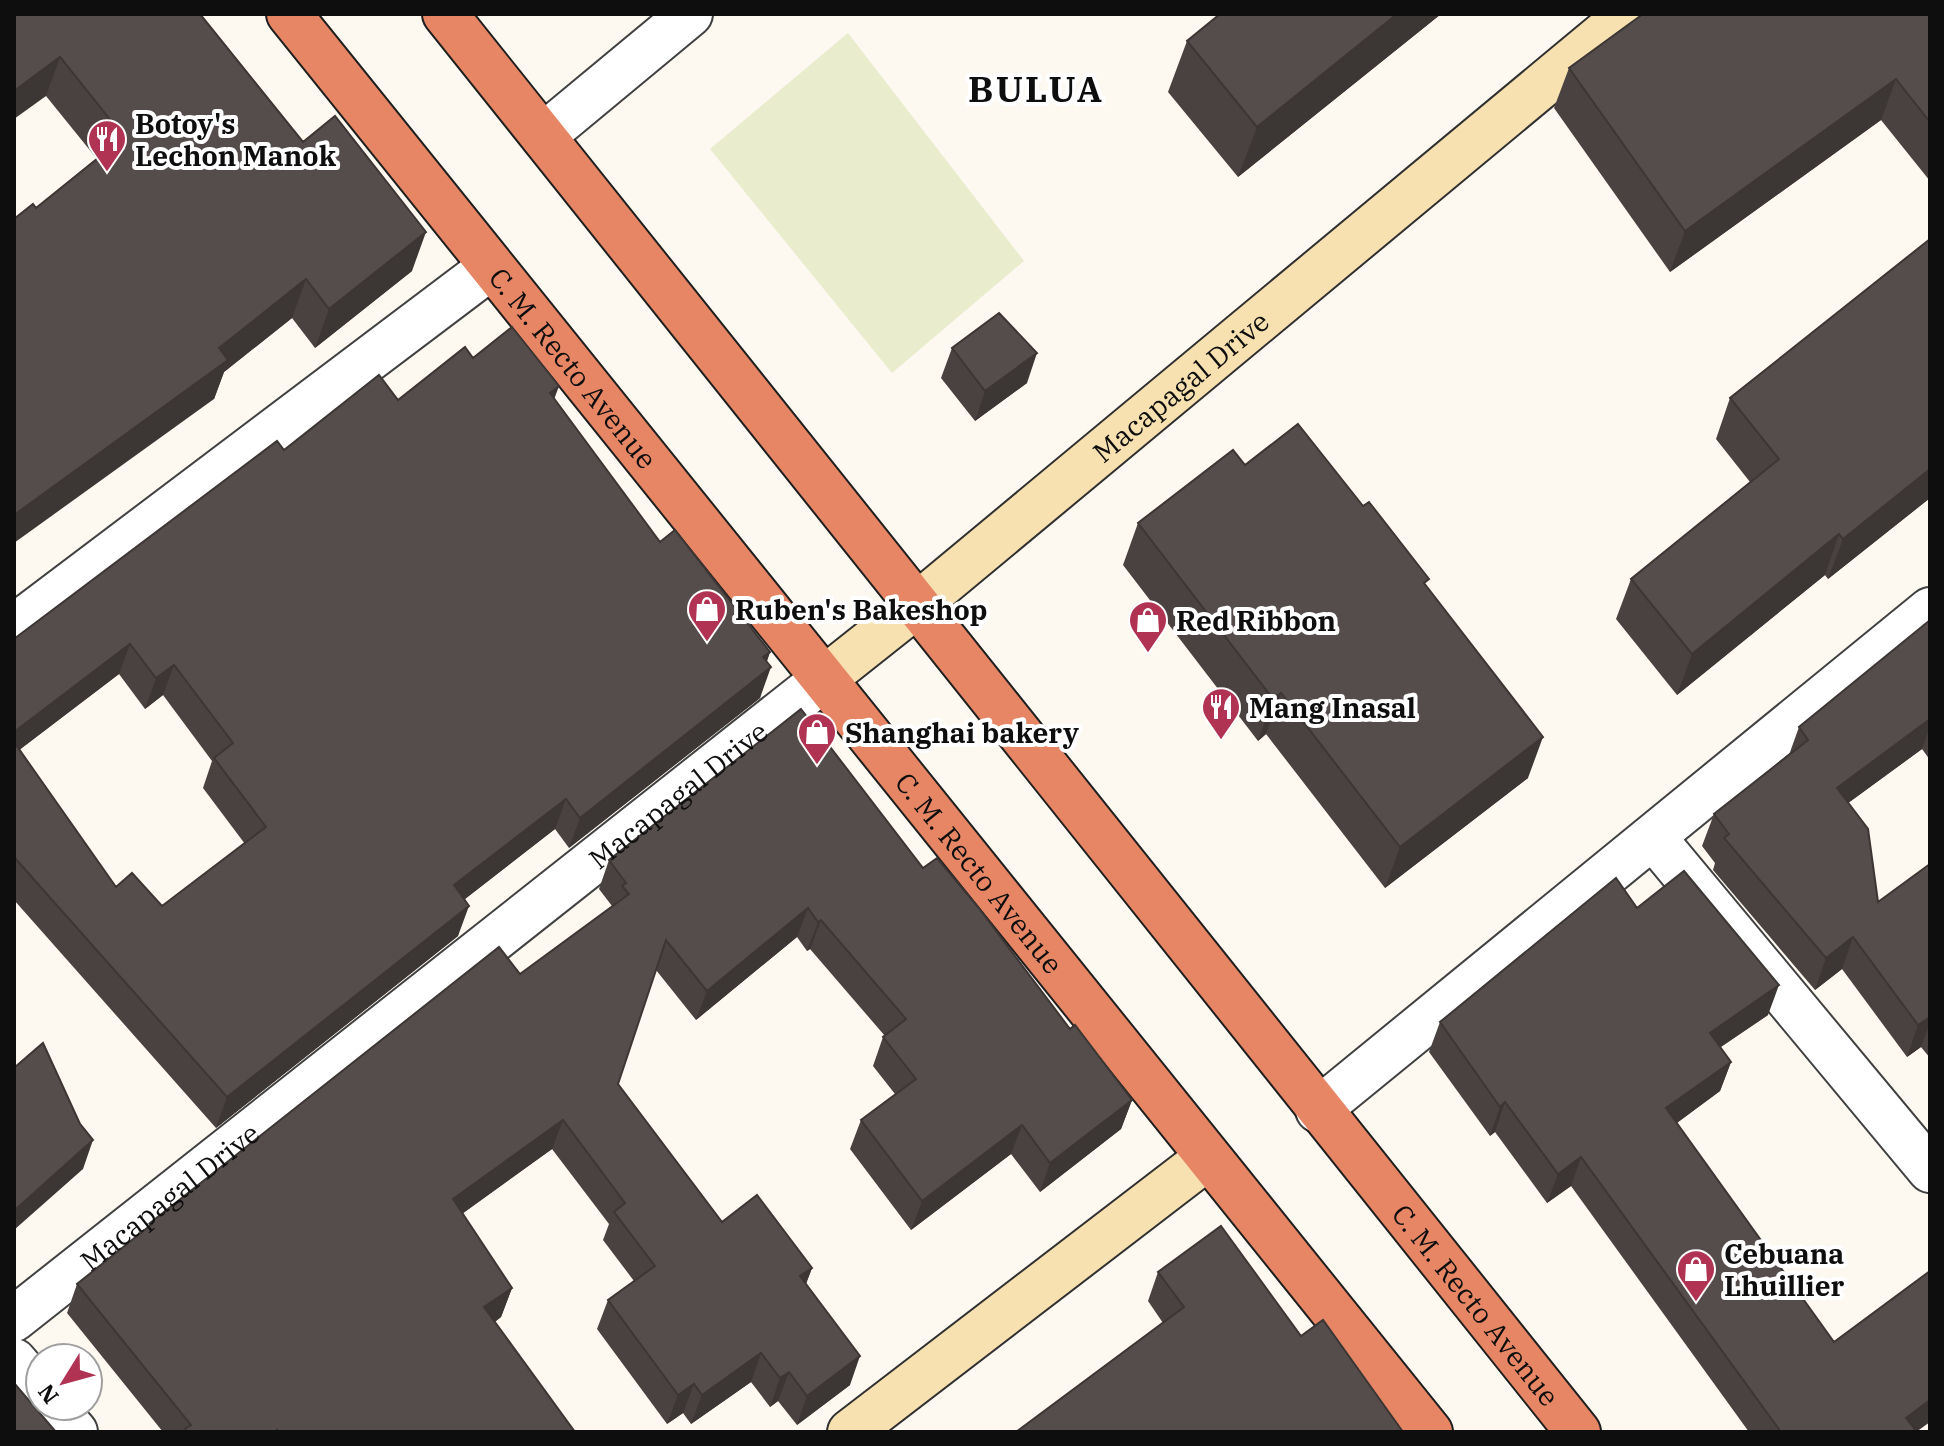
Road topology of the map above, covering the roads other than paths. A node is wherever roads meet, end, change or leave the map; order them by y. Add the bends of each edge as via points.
1 (289, 14) edge
2 (445, 14) edge
3 (690, 14) edge
4 (1628, 14) edge
5 (543, 136) junction
6 (491, 267) junction
7 (917, 605) junction
8 (1930, 610) edge
9 (14, 627) edge
10 (825, 678) junction
11 (1653, 837) junction
12 (1318, 1110) junction
13 (1207, 1158) junction
14 (1930, 1170) edge
15 (14, 1319) edge
16 (850, 1432) edge
17 (1430, 1432) edge
18 (1578, 1432) edge

1 - 6 highway, C. M. Recto Avenue
2 - 5 highway, C. M. Recto Avenue
3 - 5 street
4 - 7 main road, Macapagal Drive
5 - 7 highway, C. M. Recto Avenue
6 - 9 street
6 - 10 highway, C. M. Recto Avenue
7 - 10 main road, Macapagal Drive
7 - 12 highway, C. M. Recto Avenue
8 - 11 street
10 - 13 highway, C. M. Recto Avenue
10 - 15 street, Macapagal Drive
11 - 12 street
11 - 14 street
12 - 18 highway, C. M. Recto Avenue
13 - 16 main road
13 - 17 highway, C. M. Recto Avenue

